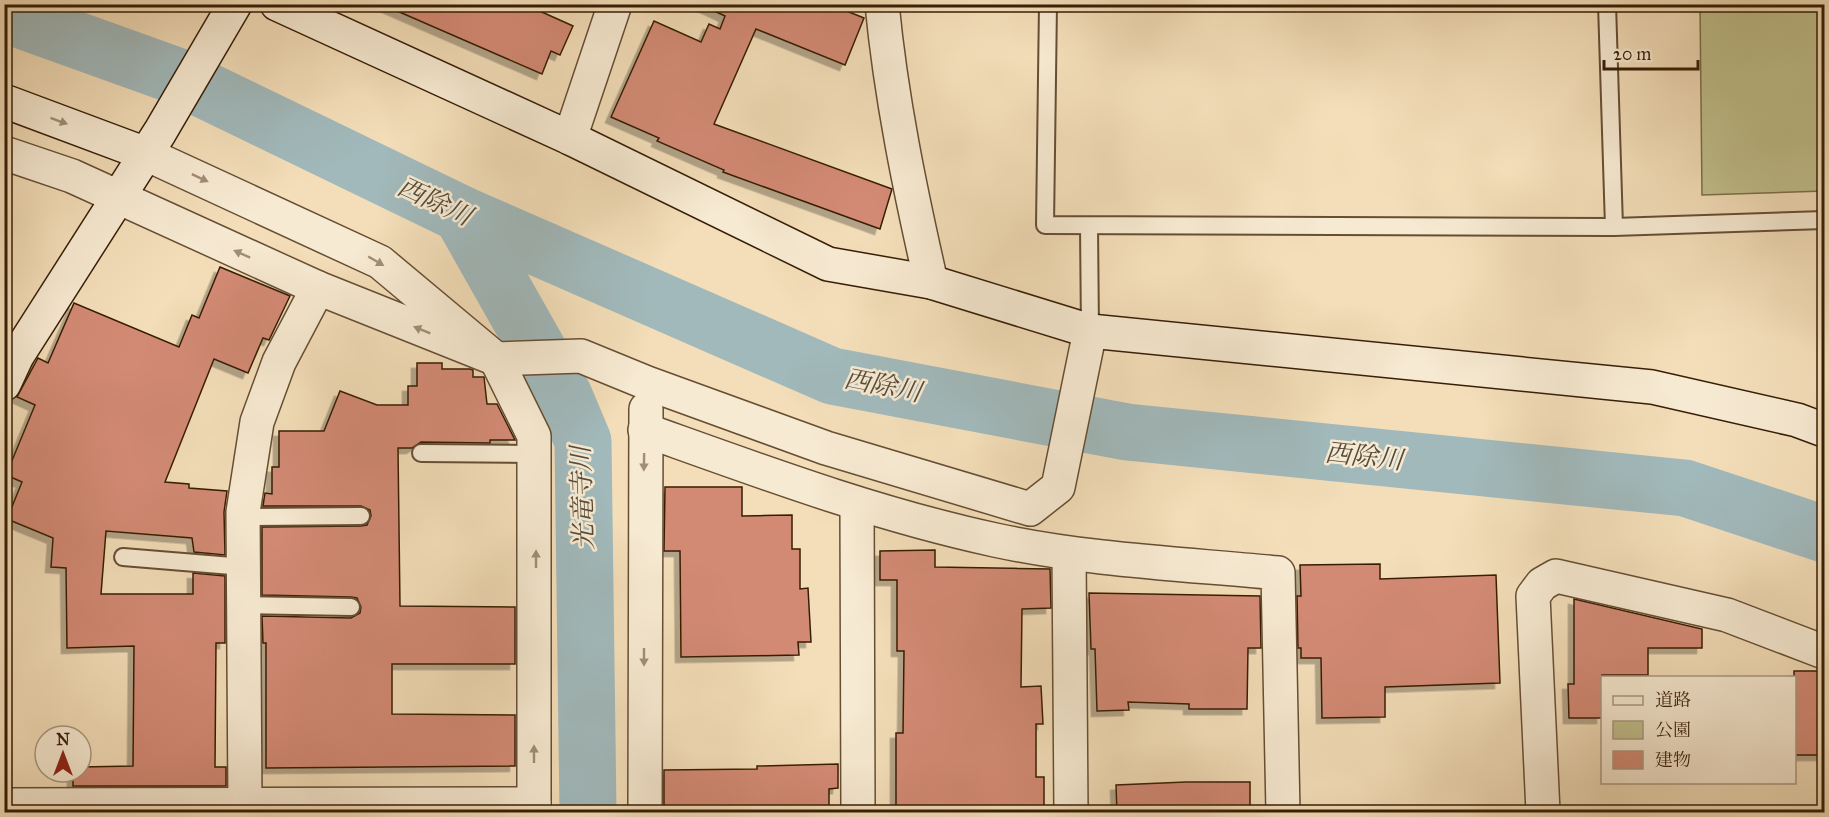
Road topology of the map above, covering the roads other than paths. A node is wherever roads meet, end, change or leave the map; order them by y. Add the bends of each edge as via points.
1 (277, 4) edge
2 (615, 4) edge
3 (882, 4) edge
4 (1048, 4) edge
5 (1607, 4) edge
6 (233, 8) edge
7 (4, 101) edge
8 (4, 137) edge
9 (570, 138) junction
10 (153, 143) junction
11 (4, 153) edge
12 (72, 176) junction
13 (118, 198) junction
14 (1824, 220) edge
15 (1089, 227) junction
16 (1614, 227) junction
17 (931, 282) junction
18 (318, 288) junction
19 (1090, 331) junction
20 (496, 359) junction
21 (647, 383) junction
22 (4, 384) edge
23 (645, 430) junction
24 (1824, 430) edge
25 (421, 453) dead end
26 (534, 454) junction
27 (857, 504) junction
28 (361, 516) dead end
29 (243, 517) junction
30 (1070, 554) junction
31 (123, 557) dead end
32 (244, 567) junction
33 (244, 605) junction
34 (351, 607) dead end
35 (1824, 652) edge
36 (4, 805) edge
37 (245, 805) junction
38 (534, 808) edge
39 (645, 813) edge
40 (858, 813) edge
41 (1071, 813) edge
42 (1283, 813) edge
43 (1543, 813) edge

1 - 9 street
2 - 9 street
3 - 17 street via 888,66 908,181
4 - 15 lane via 1045,225
5 - 16 lane
6 - 10 street
7 -> 10 street
8 - 12 street
9 - 17 street via 828,264
10 - 13 street
10 -> 20 street via 380,262
11 - 12 street
12 - 13 street
18 -> 13 street
13 - 22 street via 17,356
14 - 16 lane
15 - 16 lane
15 - 19 lane
17 - 19 street
20 -> 18 street
18 - 29 street via 279,362 257,422
19 - 21 street via 1058,487 1030,509 826,448
19 - 24 street via 1652,387 1797,420
20 - 21 street via 581,356
20 - 26 street via 534,436
21 - 23 street
23 - 27 street
23 -> 39 street
25 - 26 lane
38 -> 26 street
27 - 30 street
27 - 40 street
28 - 29 lane
29 - 32 street
30 - 41 street
30 - 42 street via 1278,573
31 - 32 lane
32 - 33 street
33 - 34 lane
33 - 37 street
35 - 43 street via 1727,615 1556,576 1542,584 1533,596
36 - 37 street
37 - 38 street

